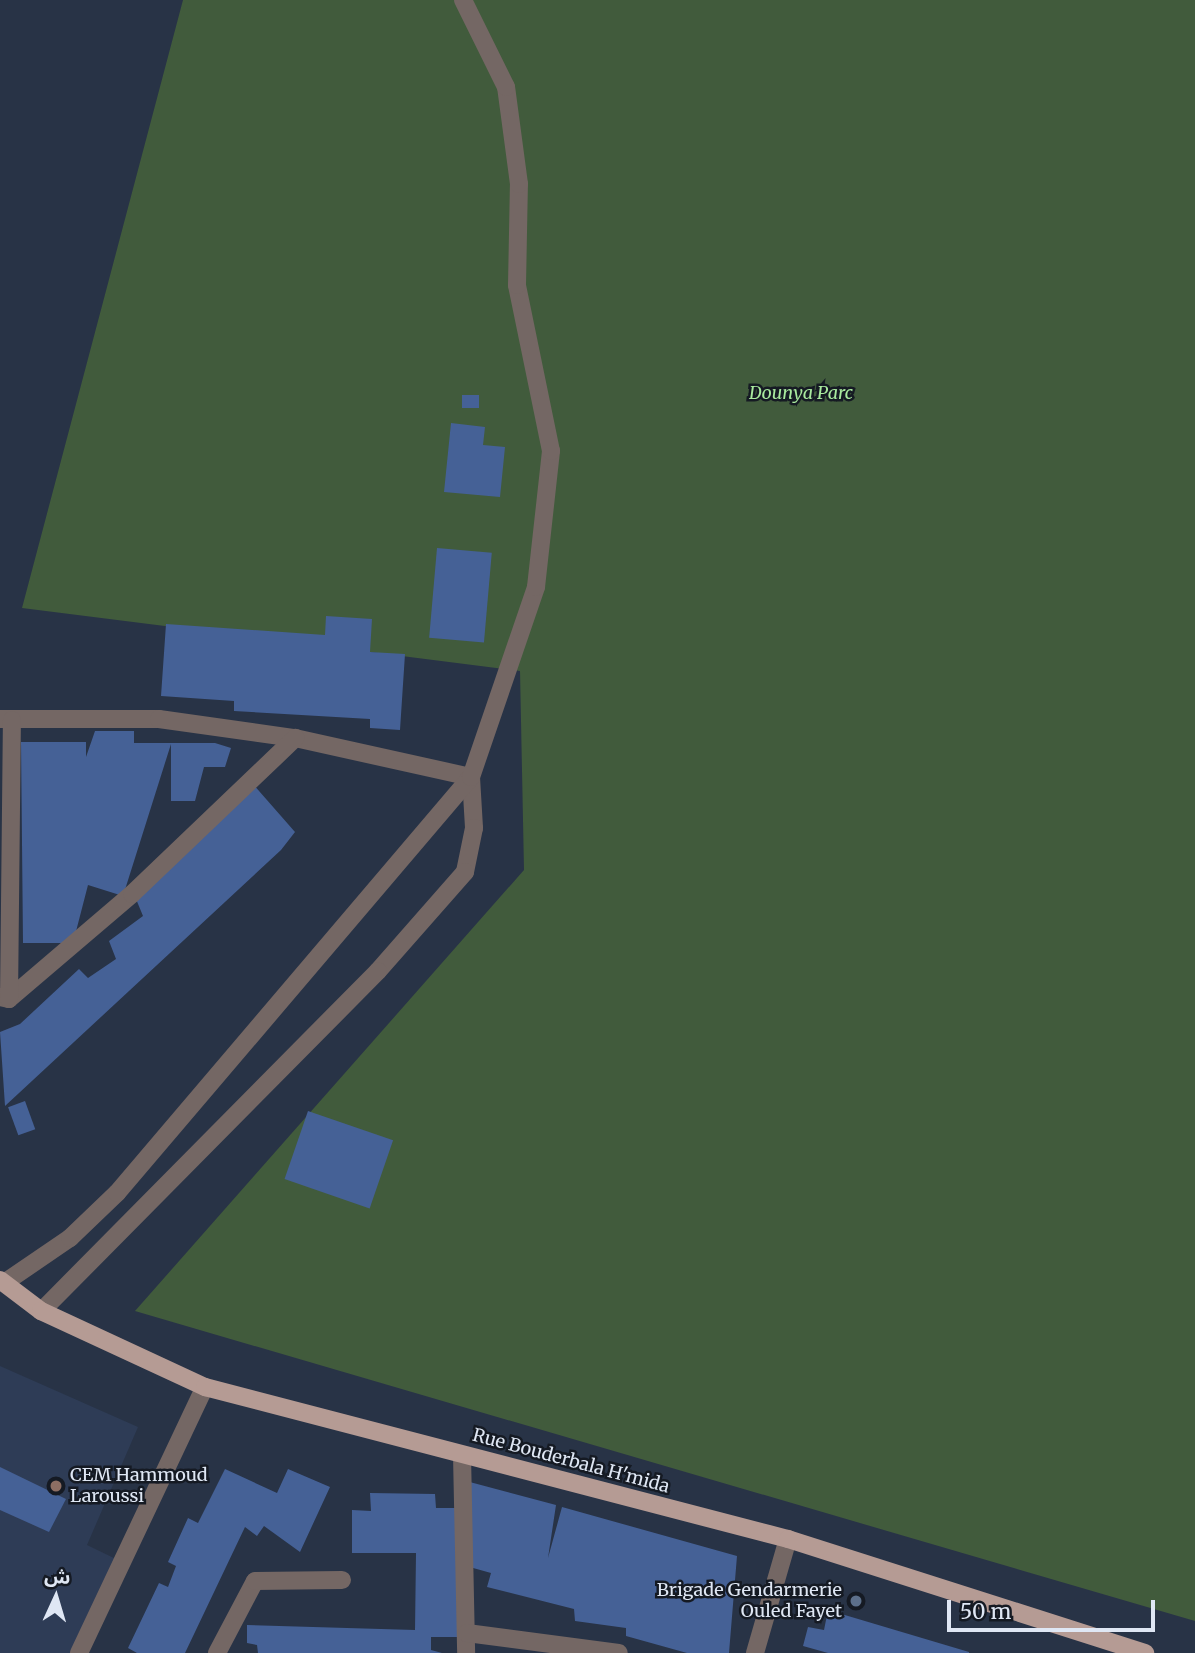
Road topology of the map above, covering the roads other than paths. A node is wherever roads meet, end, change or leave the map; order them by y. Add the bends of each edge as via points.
1 (463, 0) edge
2 (6, 719) edge
3 (295, 738) junction
4 (471, 777) junction
5 (5, 998) edge
6 (2, 1282) edge
7 (41, 1311) junction
8 (205, 1387) junction
9 (462, 1455) junction
10 (788, 1539) junction
11 (342, 1580) dead end
12 (467, 1633) junction
13 (79, 1653) edge
14 (217, 1653) edge
15 (466, 1653) edge
16 (619, 1653) edge
17 (755, 1653) edge
18 (1145, 1653) edge

1 - 4 street via 506,86 519,184 517,285 551,451 536,587
2 - 3 street via 159,719
2 - 5 street
3 - 4 street
3 - 5 street via 132,894
4 - 6 street via 117,1193 70,1238
4 - 7 street via 474,828 465,872 377,971
6 - 7 main road, Rue Bouderbala H'mida
7 - 8 main road, Rue Bouderbala H'mida
8 - 9 main road, Rue Bouderbala H'mida
8 - 13 street
9 - 10 main road, Rue Bouderbala H'mida
9 - 12 street
10 - 17 street
10 - 18 main road, Rue Bouderbala H'mida
11 - 14 street via 255,1581
12 - 15 street
12 - 16 street

